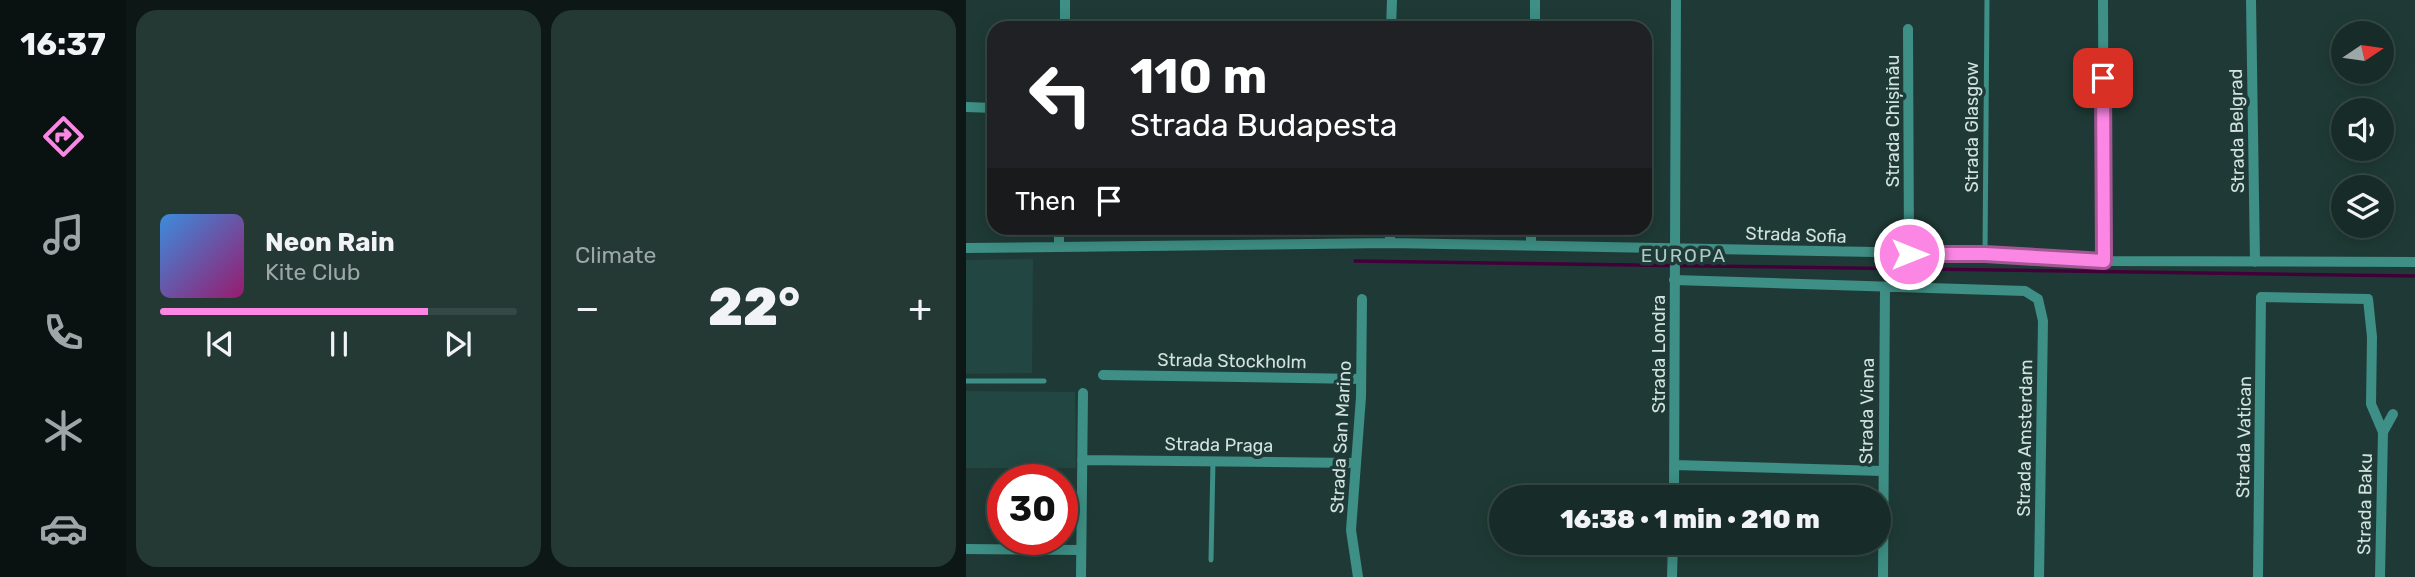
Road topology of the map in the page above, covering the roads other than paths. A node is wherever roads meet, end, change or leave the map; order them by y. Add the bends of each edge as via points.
1 (1065, 0) edge
2 (1392, 0) edge
3 (1535, 0) edge
4 (1676, 0) edge
5 (1987, 0) edge
6 (2103, 0) edge
7 (2251, 0) edge
8 (1065, 21) edge
9 (1391, 21) edge
10 (1535, 21) edge
11 (1908, 29) dead end
12 (966, 107) edge
13 (987, 108) edge
14 (1059, 235) edge
15 (1390, 235) edge
16 (1531, 235) edge
17 (1390, 243) junction
18 (1531, 245) junction
19 (1059, 247) junction
20 (966, 248) edge
21 (1673, 251) junction
22 (1909, 254) junction
23 (1985, 254) junction
24 (2104, 261) junction
25 (2255, 262) junction
26 (2415, 262) edge
27 (1674, 275) junction
28 (1885, 288) junction
29 (1362, 299) dead end
30 (2368, 299) joint
31 (1103, 375) dead end
32 (1361, 379) junction
33 (966, 381) edge
34 (1044, 381) dead end
35 (1083, 393) dead end
36 (2393, 414) dead end
37 (2383, 432) junction
38 (1082, 460) junction
39 (1213, 461) junction
40 (1356, 463) junction
41 (1675, 465) junction
42 (1882, 471) junction
43 (1674, 485) edge
44 (966, 549) edge
45 (1081, 550) junction
46 (1672, 555) edge
47 (1211, 560) dead end
48 (1081, 577) edge
49 (1358, 577) edge
50 (1672, 577) edge
51 (1883, 577) edge
52 (2039, 577) edge
53 (2258, 577) edge
54 (2379, 577) edge

1 - 8 street
2 - 9 street
3 - 10 street
4 - 21 street, Strada Londra
5 - 23 lane, Strada Glasgow
6 - 24 street
7 - 25 street, Strada Belgrad
11 - 22 street, Strada Chișinău
12 - 13 street
14 - 19 street
15 - 17 street
16 - 18 street
17 - 18 street, Strada Sofia
17 - 19 street, Strada Sofia
18 - 21 street, Strada Sofia
19 - 20 street, Strada Sofia
21 - 22 street, Strada Sofia
21 - 27 street, Strada Londra
22 - 23 street, Strada Sofia
23 - 24 street, Strada Sofia
24 - 25 street, Strada Sofia
25 - 26 street, Strada Sofia
27 - 28 street
27 - 41 street, Strada Londra
28 - 42 street, Strada Viena
28 - 52 street, Strada Amsterdam via 2025,291 2038,299 2043,321
29 - 32 street, Strada San Marino
30 - 37 street, Strada Baku via 2371,404
30 - 53 street, Strada Vatican via 2261,297
31 - 32 street, Strada Stockholm
32 - 40 street, Strada San Marino
33 - 34 lane
35 - 38 street
36 - 37 street, Strada Baku
37 - 54 street, Strada Baku
38 - 39 street, Strada Praga
38 - 45 street
39 - 40 street, Strada Praga
39 - 47 lane
40 - 49 street, Strada San Marino via 1351,530
41 - 42 street
41 - 43 street, Strada Londra
42 - 51 street, Strada Viena
44 - 45 street
45 - 48 street
46 - 50 street

